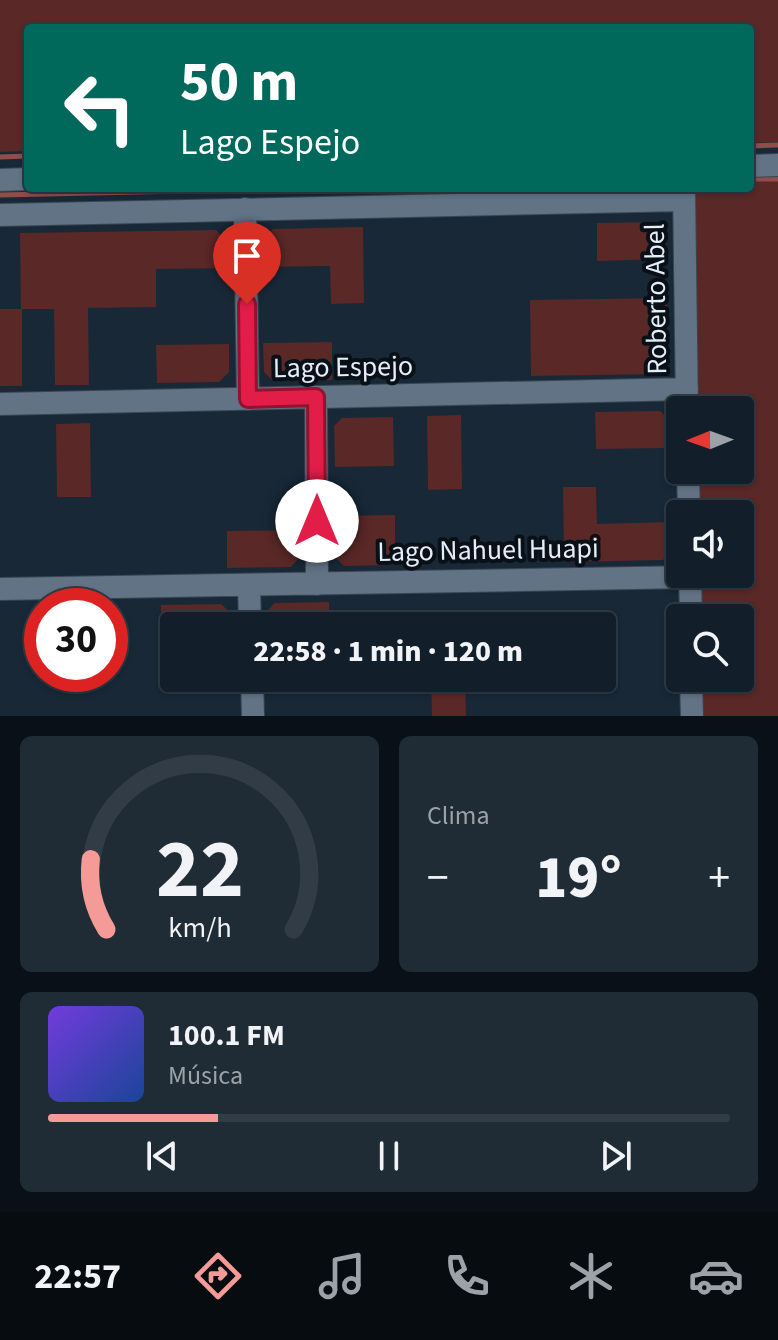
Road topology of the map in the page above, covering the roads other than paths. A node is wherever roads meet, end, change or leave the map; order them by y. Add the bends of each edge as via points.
1 (778, 165) edge
2 (754, 166) edge
3 (24, 179) edge
4 (0, 180) edge
5 (684, 194) edge
6 (245, 209) junction
7 (0, 215) edge
8 (687, 396) edge
9 (316, 397) junction
10 (248, 399) junction
11 (666, 400) edge
12 (0, 404) edge
13 (666, 576) edge
14 (317, 584) junction
15 (249, 585) junction
16 (0, 589) edge
17 (250, 612) edge
18 (252, 692) edge
19 (691, 692) edge
20 (253, 716) edge
21 (692, 716) edge

1 - 2 street
3 - 4 street
5 - 6 street
5 - 8 street, Roberto Abel
6 - 7 street
6 - 10 street
9 - 10 street, Lago Espejo
9 - 11 street, Lago Espejo
9 - 14 street
10 - 12 street, Lago Espejo
13 - 14 street, Lago Nahuel Huapi
14 - 15 street, Lago Nahuel Huapi
15 - 16 street, Lago Nahuel Huapi
15 - 17 street
18 - 20 street
19 - 21 street

